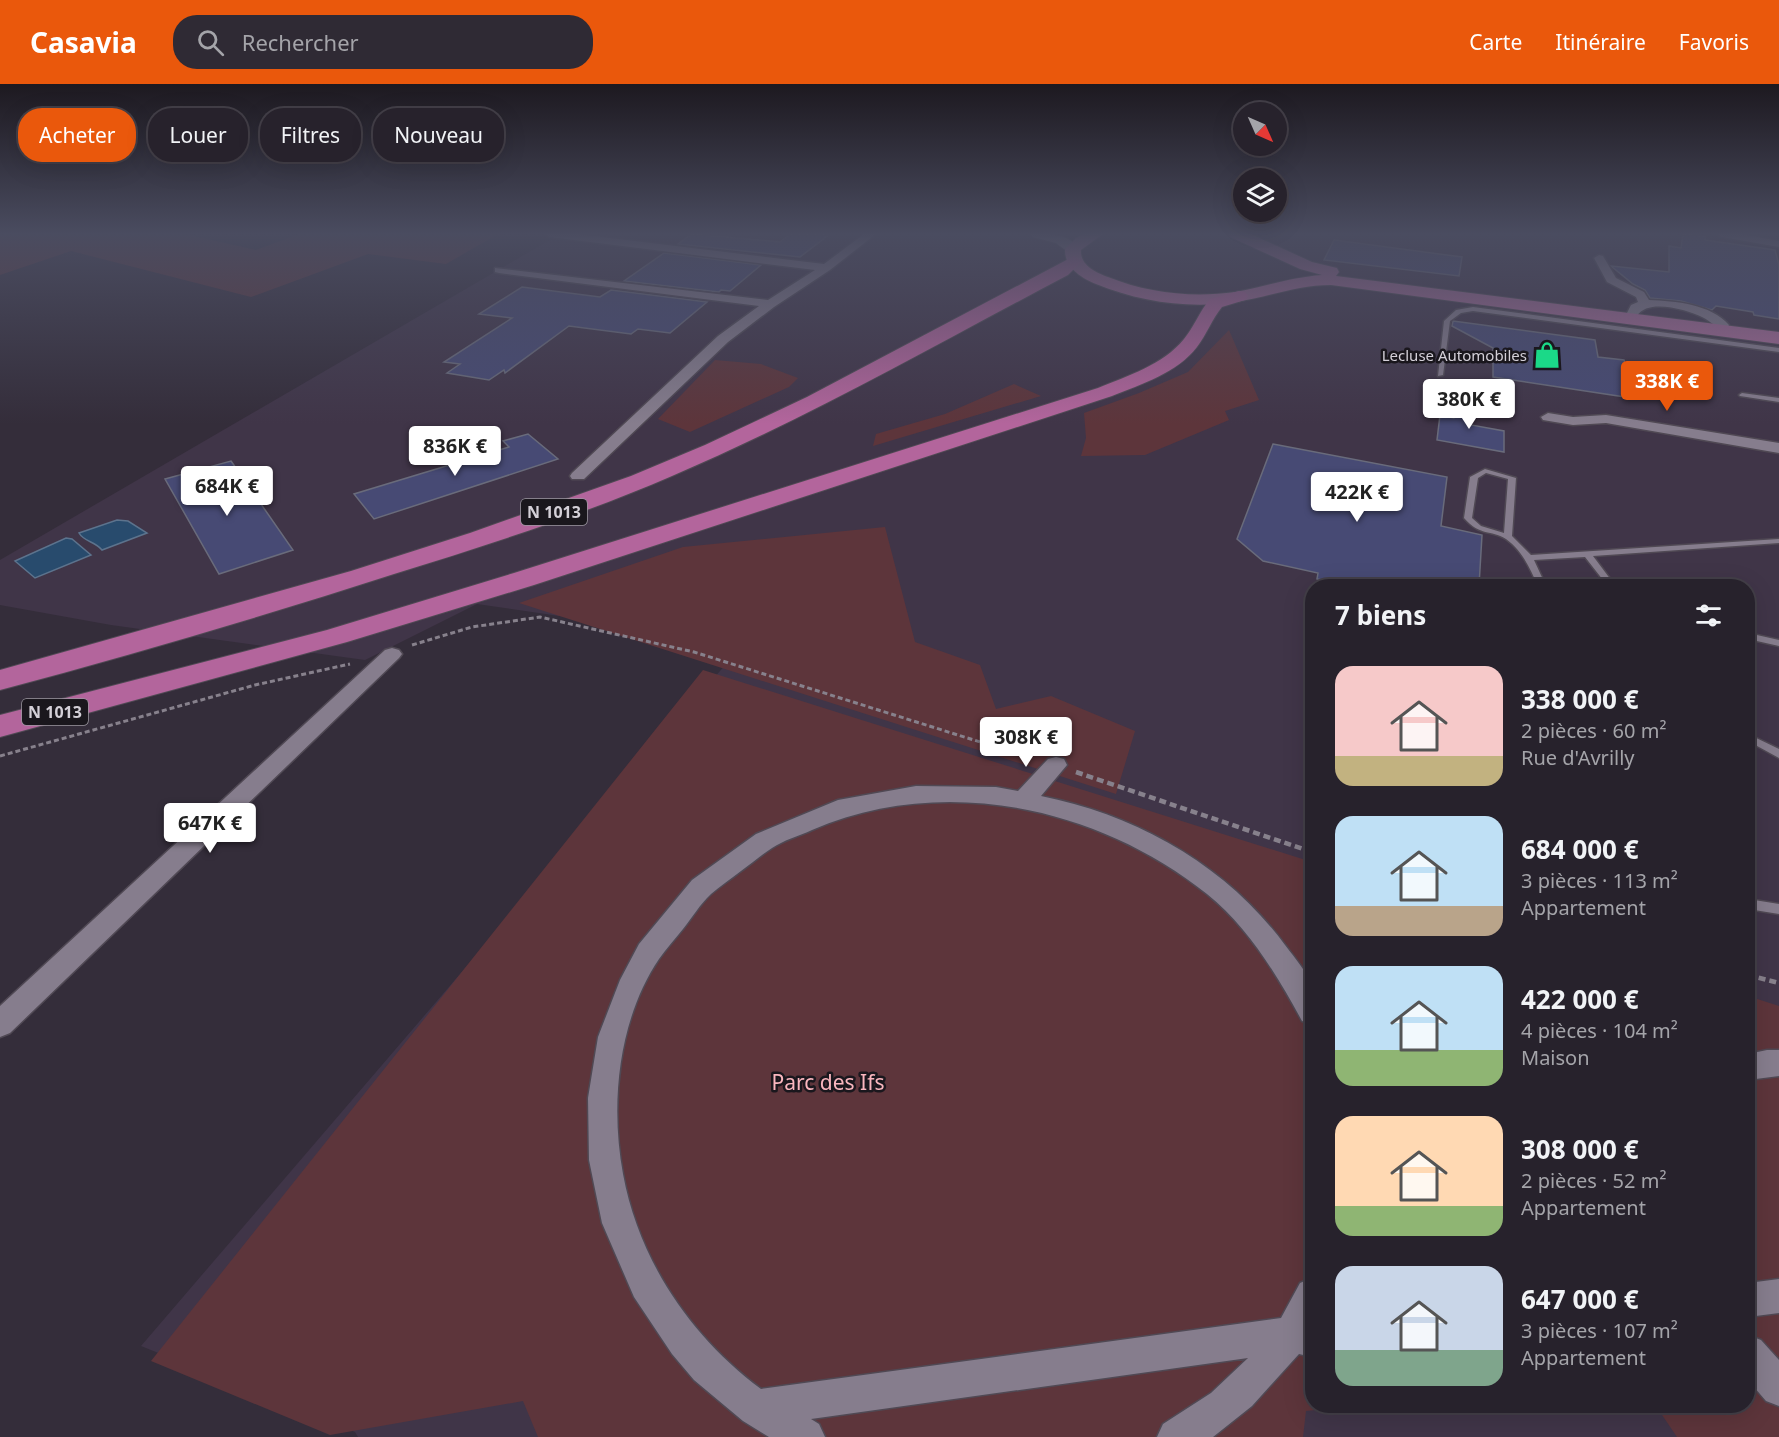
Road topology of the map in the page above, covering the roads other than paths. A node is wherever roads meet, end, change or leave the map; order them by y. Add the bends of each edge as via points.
1 (715, 297) edge
2 (781, 297) edge
3 (1013, 297) edge
4 (1185, 297) edge
5 (1213, 297) edge
6 (1235, 297) edge
7 (1472, 297) edge
8 (1547, 297) edge
9 (1640, 297) edge
10 (770, 304) junction
11 (1639, 308) junction
12 (1779, 333) edge
13 (1779, 338) edge
14 (1779, 350) edge
15 (1440, 375) dead end
16 (1742, 395) dead end
17 (1779, 400) edge
18 (1548, 417) dead end
19 (1779, 448) edge
20 (578, 477) dead end
21 (1509, 537) junction
22 (1779, 541) edge
23 (1587, 554) junction
24 (1529, 558) junction
25 (1539, 579) edge
26 (1606, 579) edge
27 (1755, 638) edge
28 (1779, 643) edge
29 (392, 654) road end
30 (0, 680) edge
31 (0, 726) edge
32 (1755, 741) edge
33 (1779, 754) edge
34 (1056, 765) road end
35 (1026, 798) junction
36 (1755, 905) edge
37 (1779, 909) edge
38 (1305, 999) edge
39 (0, 1024) edge
40 (1779, 1063) edge
41 (1755, 1065) edge
42 (1779, 1296) edge
43 (1755, 1299) edge
44 (1302, 1336) edge
45 (1755, 1361) edge
46 (1779, 1388) edge
47 (756, 1408) junction
48 (806, 1437) edge
49 (1176, 1437) edge

1 - 10 street
2 - 10 street
3 - 30 highway, N 1013 via 830,395 660,473 427,555 186,629
4 - 5 main road
6 - 31 highway, N 1013 via 1216,303 1187,347 1174,358 1105,392 359,629
7 - 13 main road
8 - 11 main road
9 - 11 street
10 - 20 street via 723,339
11 - 12 main road
14 - 15 lane via 1473,309 1453,314 1447,321
16 - 17 lane
18 - 19 street via 1573,421 1606,419
21 - 21 lane via 1478,528 1468,519 1474,477 1485,471 1512,478
21 - 24 lane
22 - 23 lane
23 - 24 lane
23 - 26 lane
24 - 25 lane
27 - 28 lane
29 - 39 street
32 - 33 lane
34 - 35 street
35 - 38 street via 1077,810 1173,855 1216,887 1256,926 1291,972
35 - 47 street via 986,792 903,794 824,813 786,829 716,874 658,936 635,974 605,1062 601,1110 603,1161 615,1214 635,1267 666,1318 706,1366
36 - 37 lane
40 - 41 street
42 - 43 street
44 - 47 street
44 - 49 street via 1248,1386 1192,1430
45 - 46 street
47 - 48 street

